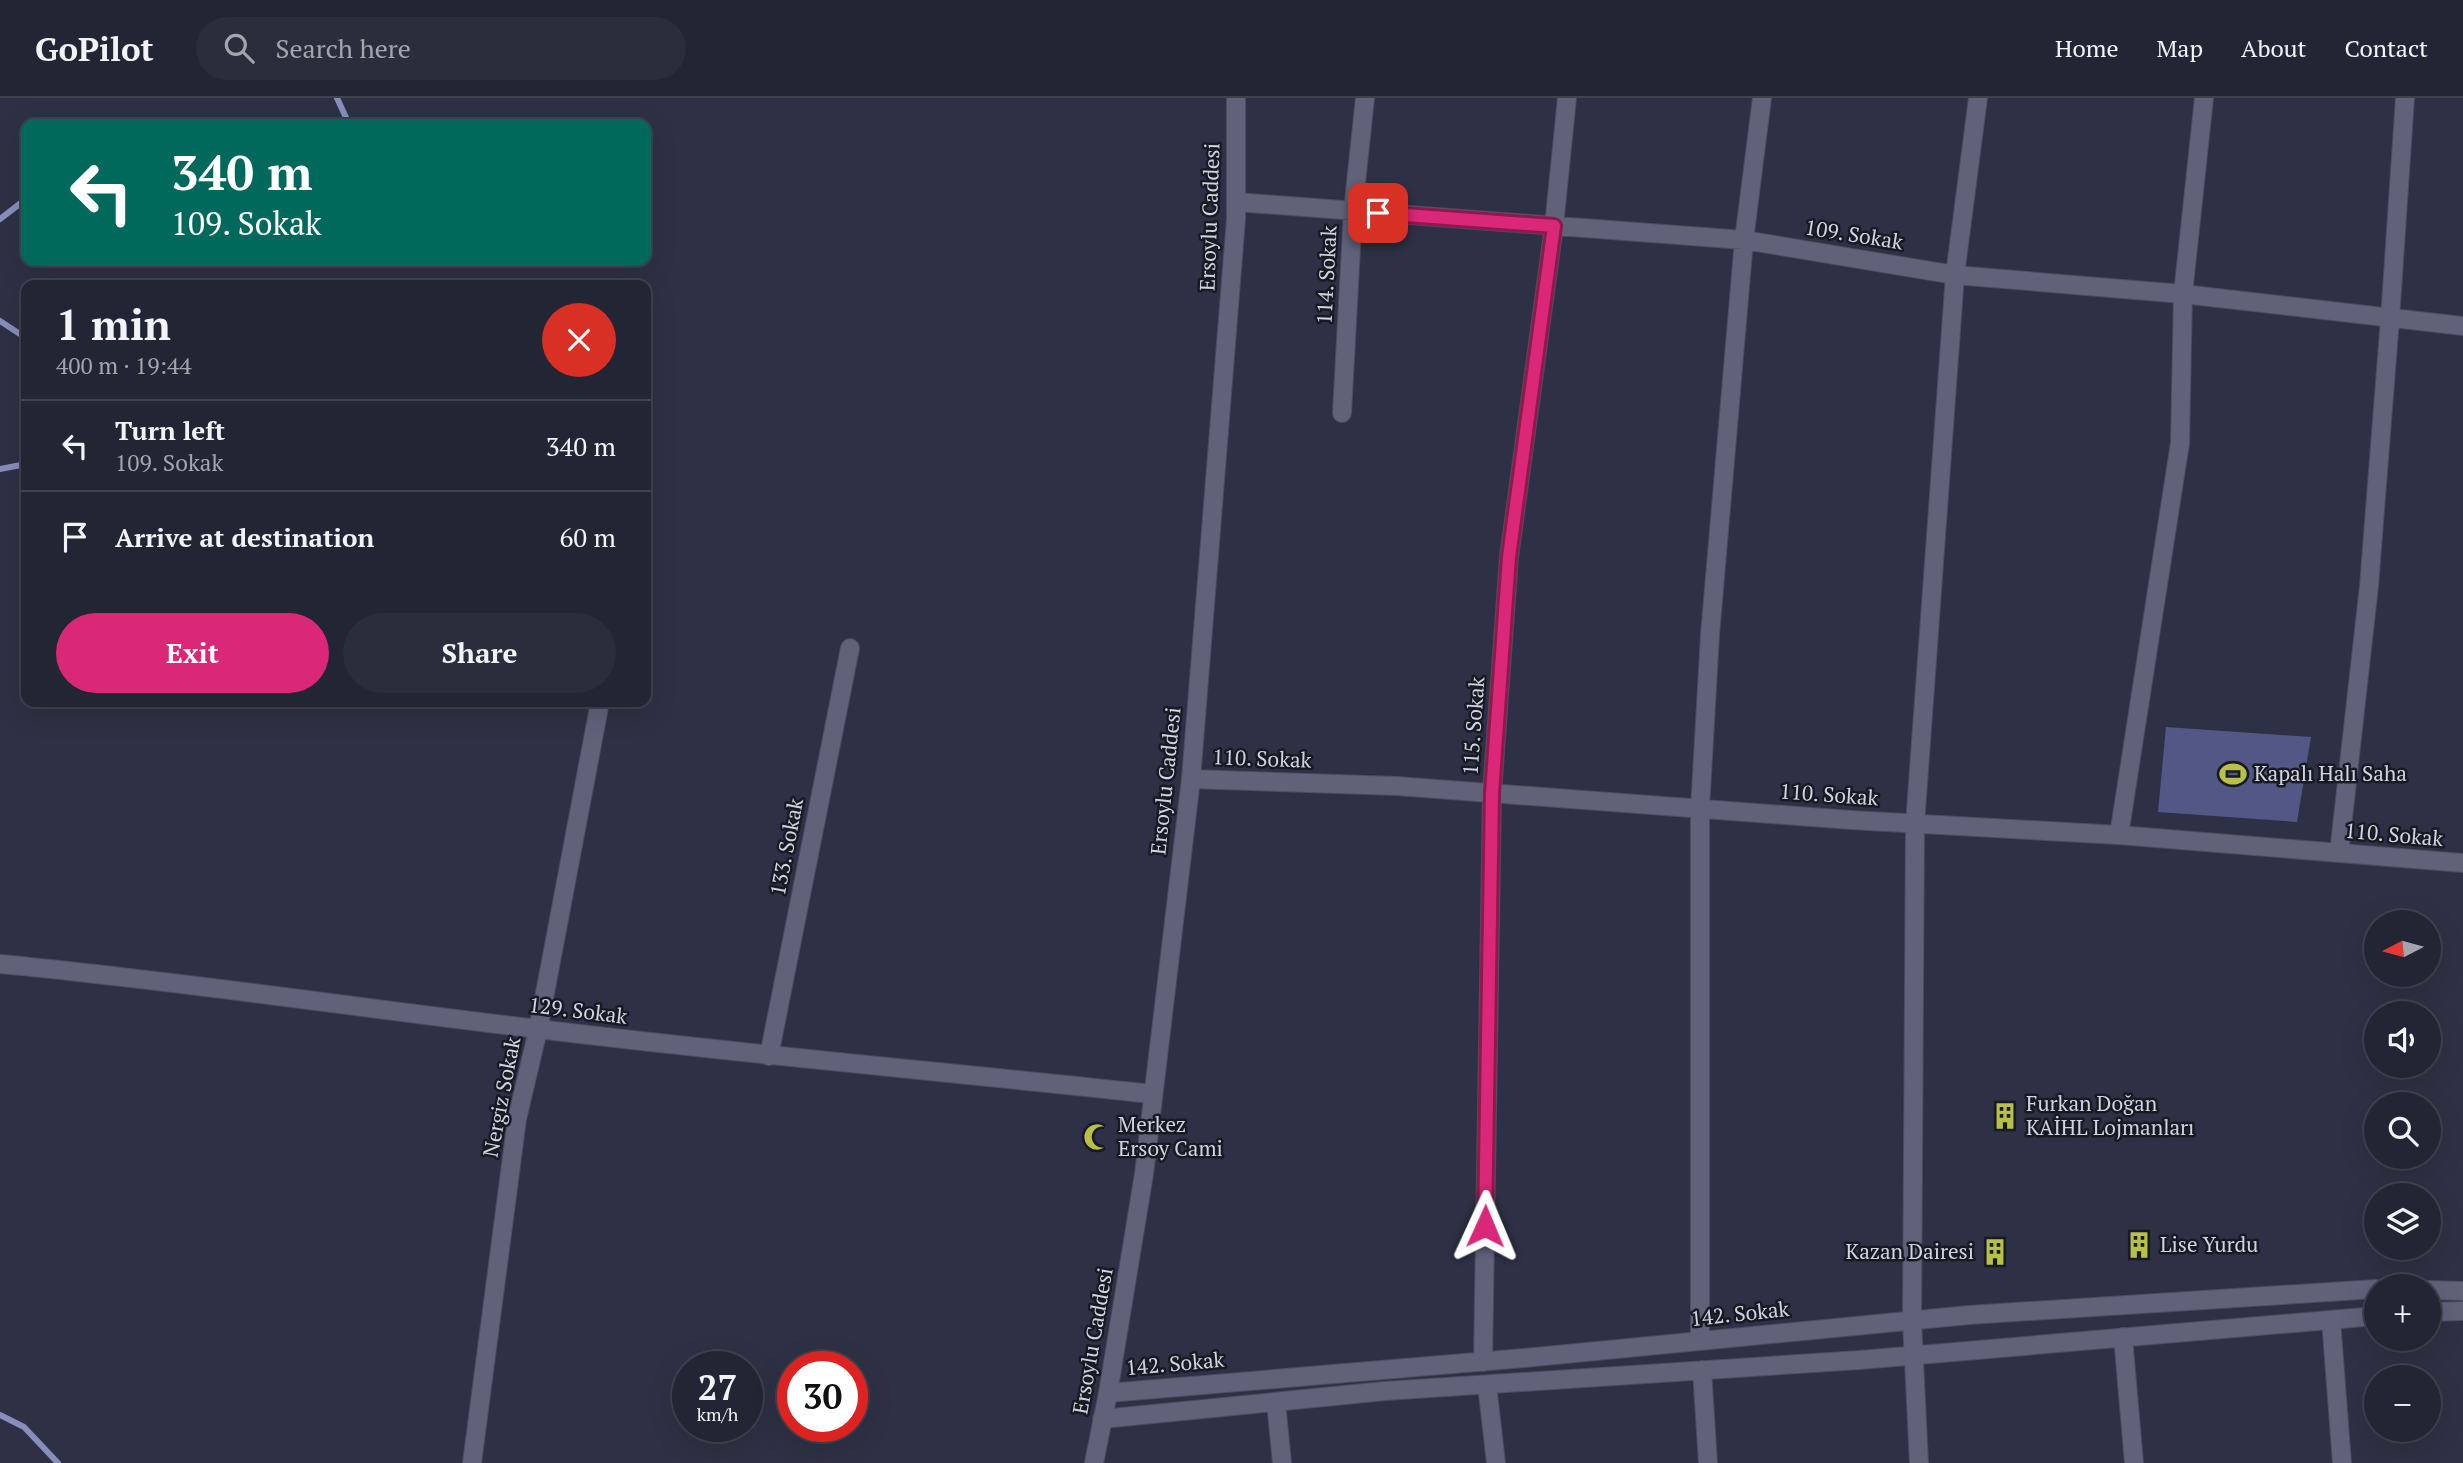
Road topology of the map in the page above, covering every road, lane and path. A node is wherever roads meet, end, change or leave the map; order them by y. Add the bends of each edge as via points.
1 (1236, 98) edge
2 (1365, 98) edge
3 (1567, 98) edge
4 (1762, 98) edge
5 (1978, 98) edge
6 (2204, 98) edge
7 (2404, 98) edge
8 (1236, 202) junction
9 (1353, 211) junction
10 (1554, 226) junction
11 (1744, 240) junction
12 (1955, 275) junction
13 (2183, 294) junction
14 (2390, 319) junction
15 (2463, 326) edge
16 (1342, 413) dead end
17 (850, 648) dead end
18 (599, 707) edge
19 (1191, 779) junction
20 (1492, 793) junction
21 (1700, 809) junction
22 (1915, 824) junction
23 (2119, 835) junction
24 (2339, 853) junction
25 (2463, 863) edge
26 (0, 964) edge
27 (538, 1030) junction
28 (769, 1056) junction
29 (1152, 1094) junction
30 (2364, 1290) edge
31 (2441, 1290) edge
32 (2463, 1291) edge
33 (2463, 1311) edge
34 (2441, 1312) edge
35 (2364, 1317) edge
36 (2331, 1320) junction
37 (1912, 1321) junction
38 (2123, 1337) junction
39 (1700, 1341) junction
40 (1914, 1355) junction
41 (1483, 1362) junction
42 (1702, 1370) junction
43 (1487, 1385) junction
44 (1108, 1393) junction
45 (1276, 1402) junction
46 (1102, 1419) junction
47 (472, 1463) edge
48 (1094, 1463) edge
49 (1282, 1463) edge
50 (1496, 1463) edge
51 (1708, 1463) edge
52 (1919, 1463) edge
53 (2134, 1463) edge
54 (2342, 1463) edge

1 - 8 street, Ersoylu Caddesi
2 - 9 street, 114. Sokak
3 - 10 street, 115. Sokak
4 - 11 street
5 - 12 street
6 - 13 street
7 - 14 street
8 - 9 street, 109. Sokak
8 - 19 street, Ersoylu Caddesi
9 - 10 street, 109. Sokak
9 - 16 street, 114. Sokak
10 - 11 street, 109. Sokak
10 - 20 street, 115. Sokak via 1509,557
11 - 12 street, 109. Sokak
11 - 21 street via 1711,621
12 - 13 street, 109. Sokak
12 - 22 street
13 - 14 street, 109. Sokak
13 - 23 street via 2180,443
14 - 15 street, 109. Sokak
14 - 24 street via 2370,586
17 - 28 street, 133. Sokak
18 - 27 street, Nergiz Sokak
19 - 20 street, 110. Sokak
19 - 29 street, Ersoylu Caddesi
20 - 21 street, 110. Sokak
20 - 41 street, 115. Sokak
21 - 22 street, 110. Sokak
21 - 39 street
22 - 23 street, 110. Sokak
22 - 37 street
23 - 24 street, 110. Sokak
24 - 25 street, 110. Sokak
26 - 27 street, 129. Sokak
27 - 28 street, 129. Sokak
27 - 47 street, Nergiz Sokak via 517,1119
28 - 29 street, 129. Sokak
29 - 44 street, Ersoylu Caddesi via 1144,1174
30 - 37 street, 142. Sokak
31 - 32 street
33 - 34 street
35 - 36 street
36 - 38 street
36 - 54 street
37 - 39 street, 142. Sokak
37 - 40 street
38 - 40 street
38 - 53 street
39 - 41 street, 142. Sokak
40 - 42 street
40 - 52 street
41 - 44 street, 142. Sokak
42 - 43 street
42 - 51 street
43 - 45 street
43 - 50 street
44 - 46 street, Ersoylu Caddesi
45 - 46 street
45 - 49 street
46 - 48 street, Ersoylu Caddesi

